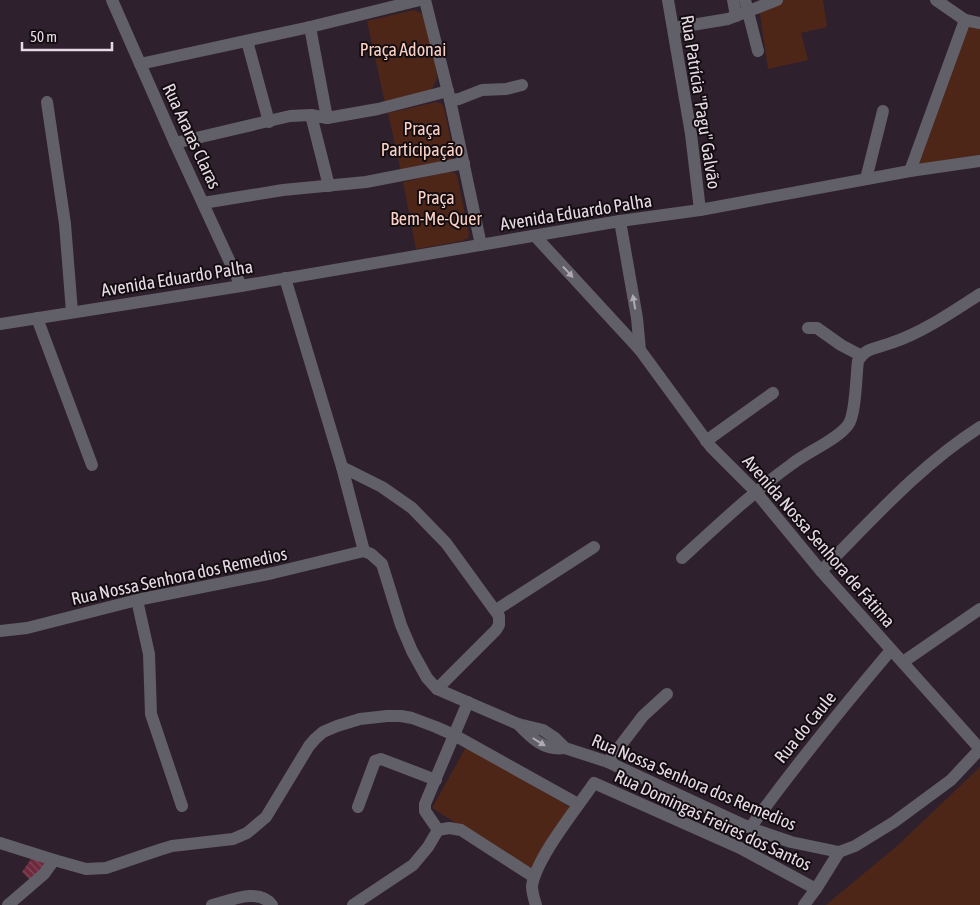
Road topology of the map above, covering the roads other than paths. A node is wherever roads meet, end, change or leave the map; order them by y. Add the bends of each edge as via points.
1 (420, 0) edge
2 (425, 0) edge
3 (668, 0) edge
4 (733, 0) edge
5 (778, 0) edge
6 (936, 0) edge
7 (114, 1) edge
8 (743, 9) edge
9 (965, 20) junction
10 (980, 23) edge
11 (310, 27) junction
12 (674, 28) junction
13 (247, 41) junction
14 (758, 51) dead end
15 (140, 64) junction
16 (522, 85) dead end
17 (449, 96) junction
18 (48, 102) dead end
19 (883, 111) dead end
20 (311, 115) junction
21 (327, 118) junction
22 (269, 122) junction
23 (175, 143) junction
24 (980, 161) edge
25 (464, 163) junction
26 (910, 171) junction
27 (866, 179) junction
28 (329, 186) junction
29 (203, 202) junction
30 (700, 210) junction
31 (620, 221) junction
32 (535, 236) junction
33 (481, 245) junction
34 (285, 278) junction
35 (241, 286) junction
36 (980, 294) edge
37 (72, 312) junction
38 (37, 318) junction
39 (0, 324) edge
40 (808, 328) dead end
41 (640, 350) junction
42 (860, 355) junction
43 (773, 393) dead end
44 (980, 427) edge
45 (706, 440) junction
46 (92, 465) dead end
47 (342, 467) junction
48 (755, 491) junction
49 (594, 547) dead end
50 (364, 551) junction
51 (682, 558) dead end
52 (821, 571) junction
53 (137, 600) junction
54 (980, 609) edge
55 (496, 610) junction
56 (0, 631) edge
57 (891, 650) junction
58 (903, 662) junction
59 (438, 689) junction
60 (667, 694) dead end
61 (468, 702) junction
62 (454, 735) junction
63 (980, 749) edge
64 (608, 762) junction
65 (436, 780) junction
66 (578, 804) junction
67 (182, 806) dead end
68 (358, 807) dead end
69 (750, 828) junction
70 (438, 830) junction
71 (0, 843) edge
72 (840, 852) junction
73 (54, 860) junction
74 (534, 877) junction
75 (816, 889) junction
76 (8, 905) edge
77 (212, 905) edge
78 (272, 905) edge
79 (353, 905) edge
80 (536, 905) edge
81 (804, 905) edge

1 - 11 street
2 - 17 street
3 - 12 street, Rua Patrícia "Pagu" Galvão
4 - 8 street
5 - 8 street
6 - 9 street
7 - 15 street, Rua Araras Claras
8 - 12 street via 712,22
8 - 14 street
9 - 10 street
9 - 26 street
11 - 13 street
11 - 21 street
12 - 30 street, Rua Patrícia "Pagu" Galvão
13 - 15 street
13 - 22 street
15 - 23 street, Rua Araras Claras
16 - 17 street via 476,91 459,99
17 - 21 street
17 - 25 street
18 - 37 street via 65,224
19 - 27 street
20 - 21 street
20 - 22 street
20 - 28 street
22 - 23 street
23 - 29 street, Rua Araras Claras
24 - 26 street, Avenida Eduardo Palha
25 - 28 street
25 - 33 street
26 - 27 street, Avenida Eduardo Palha
27 - 30 street, Avenida Eduardo Palha
28 - 29 street
29 - 35 street, Rua Araras Claras
30 - 31 street, Avenida Eduardo Palha
31 - 32 street, Avenida Eduardo Palha
41 -> 31 street
32 - 33 street, Avenida Eduardo Palha
32 -> 41 street, Avenida Nossa Senhora de Fátima
33 - 34 street, Avenida Eduardo Palha
34 - 35 street, Avenida Eduardo Palha
34 - 47 street
35 - 37 street, Avenida Eduardo Palha
36 - 42 street via 912,335
37 - 38 street, Avenida Eduardo Palha
38 - 39 street, Avenida Eduardo Palha
38 - 46 street
40 - 42 street via 817,328
41 - 45 street, Avenida Nossa Senhora de Fátima
42 - 48 street via 853,412 848,424
43 - 45 street
44 - 52 street via 919,473
45 - 48 street, Avenida Nossa Senhora de Fátima
47 - 50 street
47 - 55 street via 382,487 412,508 446,544
48 - 51 street
48 - 52 street, Avenida Nossa Senhora de Fátima
49 - 55 street
50 - 53 street, Rua Nossa Senhora dos Remedios
50 - 59 street, Rua Nossa Senhora dos Remedios via 382,564 412,651 427,678
52 - 57 street, Avenida Nossa Senhora de Fátima
53 - 56 street, Rua Nossa Senhora dos Remedios via 27,628
53 - 67 street via 149,654 151,714
54 - 58 street
55 - 59 street via 500,621 496,630
57 - 58 street, Avenida Nossa Senhora de Fátima
57 - 69 street, Rua do Caule via 848,700
58 - 63 street, Avenida Nossa Senhora de Fátima
59 - 61 street, Rua Nossa Senhora dos Remedios
60 - 64 street via 643,716
61 - 62 street
61 - 64 street, Rua Nossa Senhora dos Remedios via 518,724 548,748 565,748
62 - 65 street
62 - 66 street
62 - 73 street via 401,716 360,719 337,726 323,732 309,746 266,817 247,833 233,839 172,846 106,868 86,869
63 - 72 street via 951,780 894,822
64 - 69 street, Rua Nossa Senhora dos Remedios
65 - 68 street via 378,760
65 - 70 street via 424,808
66 - 74 street
66 - 75 street, Rua Domingas Freires dos Santos via 594,783 740,848
69 - 72 street, Rua Nossa Senhora dos Remedios via 791,842
70 - 74 street via 461,830
70 - 79 street via 413,865
71 - 73 street
72 - 75 street
73 - 76 street via 44,874
74 - 80 street via 532,895
75 - 81 street
77 - 78 street via 255,896 268,899

